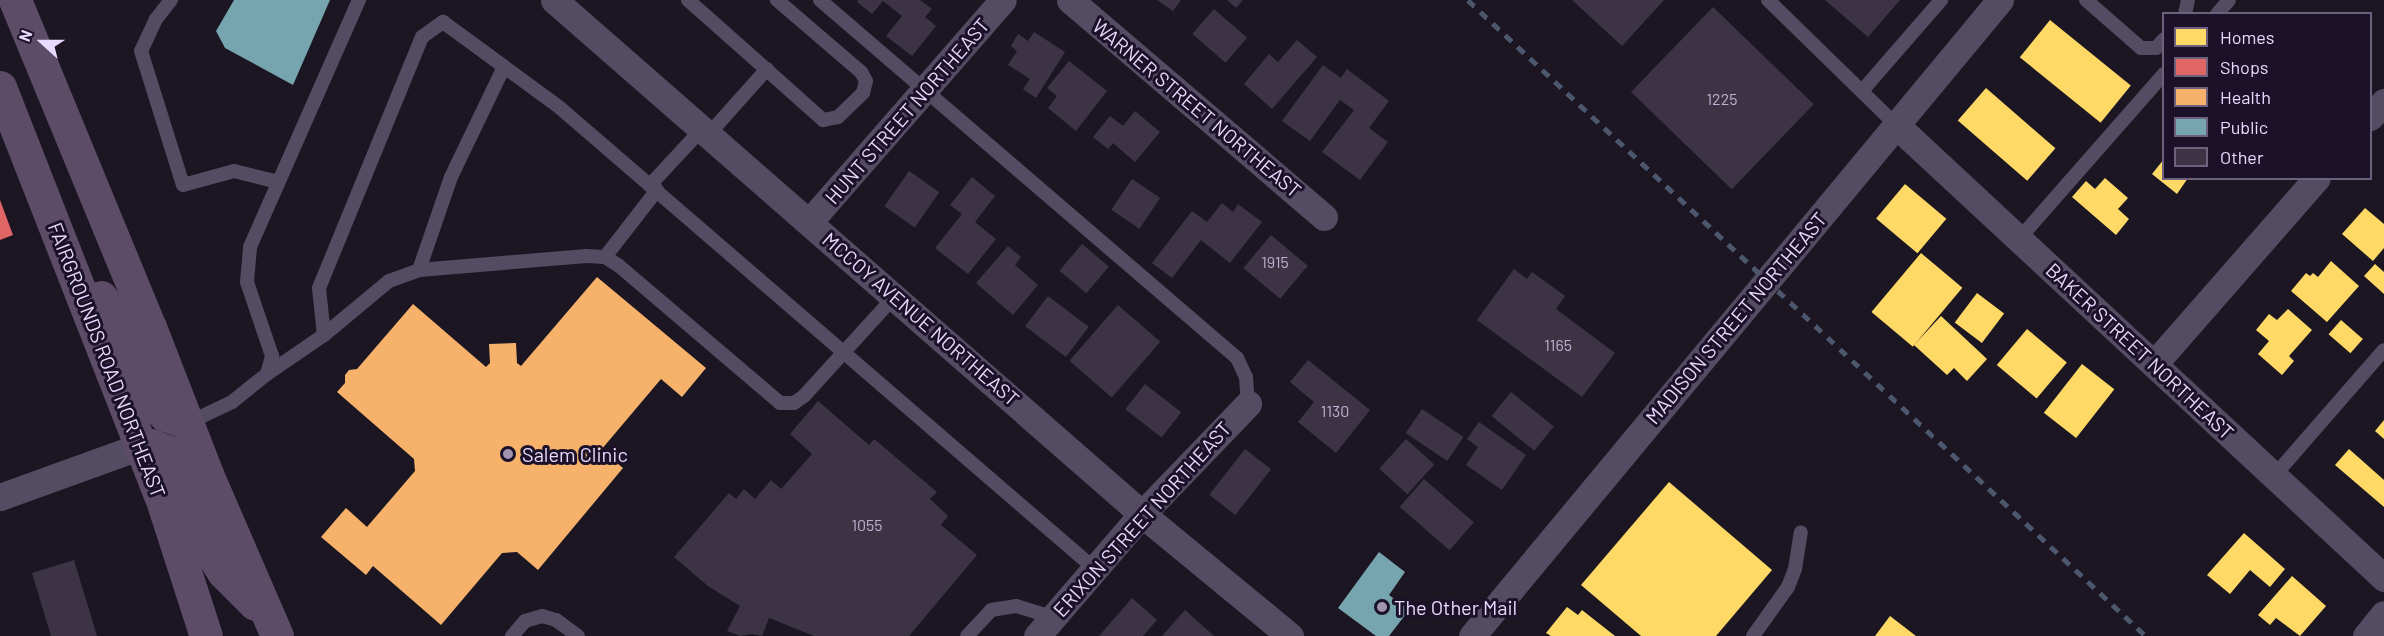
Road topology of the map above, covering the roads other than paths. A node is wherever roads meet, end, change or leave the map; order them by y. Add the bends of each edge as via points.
1 (15, 0) edge
2 (171, 0) edge
3 (359, 0) edge
4 (554, 0) edge
5 (688, 0) edge
6 (777, 0) edge
7 (820, 0) edge
8 (1003, 0) edge
9 (1070, 0) edge
10 (1768, 0) edge
11 (1941, 0) edge
12 (2086, 0) edge
13 (2229, 0) edge
14 (1993, 2) edge
15 (2219, 12) edge
16 (2162, 40) edge
17 (504, 67) junction
18 (767, 69) junction
19 (2162, 75) edge
20 (0, 87) edge
21 (924, 90) junction
22 (1862, 91) junction
23 (2384, 102) edge
24 (2372, 115) edge
25 (1896, 125) junction
26 (706, 131) junction
27 (2315, 180) edge
28 (278, 182) junction
29 (653, 188) junction
30 (1324, 217) dead end
31 (810, 221) junction
32 (2019, 239) junction
33 (605, 257) junction
34 (419, 270) junction
35 (72, 271) junction
36 (895, 296) junction
37 (324, 335) junction
38 (2384, 350) edge
39 (845, 352) junction
40 (2154, 363) junction
41 (267, 374) junction
42 (1248, 404) joint
43 (188, 423) junction
44 (141, 446) junction
45 (2274, 476) junction
46 (0, 497) edge
47 (1142, 514) junction
48 (1801, 532) dead end
49 (1095, 569) junction
50 (2384, 578) edge
51 (2384, 614) edge
52 (272, 626) edge
53 (1045, 627) edge
54 (206, 636) edge
55 (512, 636) edge
56 (578, 636) edge
57 (967, 636) edge
58 (1290, 636) edge
59 (1472, 636) edge
60 (1753, 636) edge
61 (2366, 636) edge

1 - 43 main road
2 - 28 lane via 156,19 141,51 183,185 234,171
3 - 28 lane
4 - 26 street, MCCOY AVENUE NORTHEAST
5 - 18 lane
6 - 18 lane via 861,72 866,81 854,105 838,117 824,120
7 - 21 lane
8 - 21 street, HUNT STREET NORTHEAST
9 - 30 street, WARNER STREET NORTHEAST
10 - 22 lane
11 - 22 lane
12 - 16 lane via 2140,48 2156,48
13 - 15 lane
14 - 25 street, MADISON STREET NORTHEAST
17 - 29 lane via 559,107
17 - 34 lane via 451,177
17 - 37 lane via 442,22 422,37 319,288
18 - 26 lane
19 - 32 lane
20 - 35 main road, FAIRGROUNDS ROAD NORTHEAST
21 - 31 street, HUNT STREET NORTHEAST
21 - 42 lane via 1237,358 1246,377
22 - 25 lane
23 - 24 street
25 - 32 street, BAKER STREET NORTHEAST
25 - 59 street, MADISON STREET NORTHEAST
26 - 29 lane
26 - 31 street, MCCOY AVENUE NORTHEAST
27 - 40 street
28 - 41 lane via 250,247 247,282 272,356
29 - 33 lane
29 - 39 lane
31 - 36 street, MCCOY AVENUE NORTHEAST
32 - 40 street, BAKER STREET NORTHEAST
33 - 34 lane
33 - 39 lane via 780,403 794,403 804,396
34 - 37 lane via 388,281
35 - 43 main road via 104,299 155,406 165,415
35 - 44 main road, FAIRGROUNDS ROAD NORTHEAST
36 - 39 lane
36 - 47 street, MCCOY AVENUE NORTHEAST
37 - 41 lane
38 - 45 lane
39 - 49 lane
40 - 45 street, BAKER STREET NORTHEAST
41 - 43 lane via 232,402
42 - 47 street, ERIXON STREET NORTHEAST
43 - 52 main road
44 - 46 street
44 - 52 main road via 167,451 215,559
44 - 54 main road, FAIRGROUNDS ROAD NORTHEAST
45 - 50 street, BAKER STREET NORTHEAST
47 - 49 street, ERIXON STREET NORTHEAST
47 - 58 street, MCCOY AVENUE NORTHEAST
48 - 60 lane via 1788,587
49 - 53 street, ERIXON STREET NORTHEAST
51 - 61 street
53 - 57 lane via 1016,606 992,610
55 - 56 lane via 525,621 542,616 556,620

